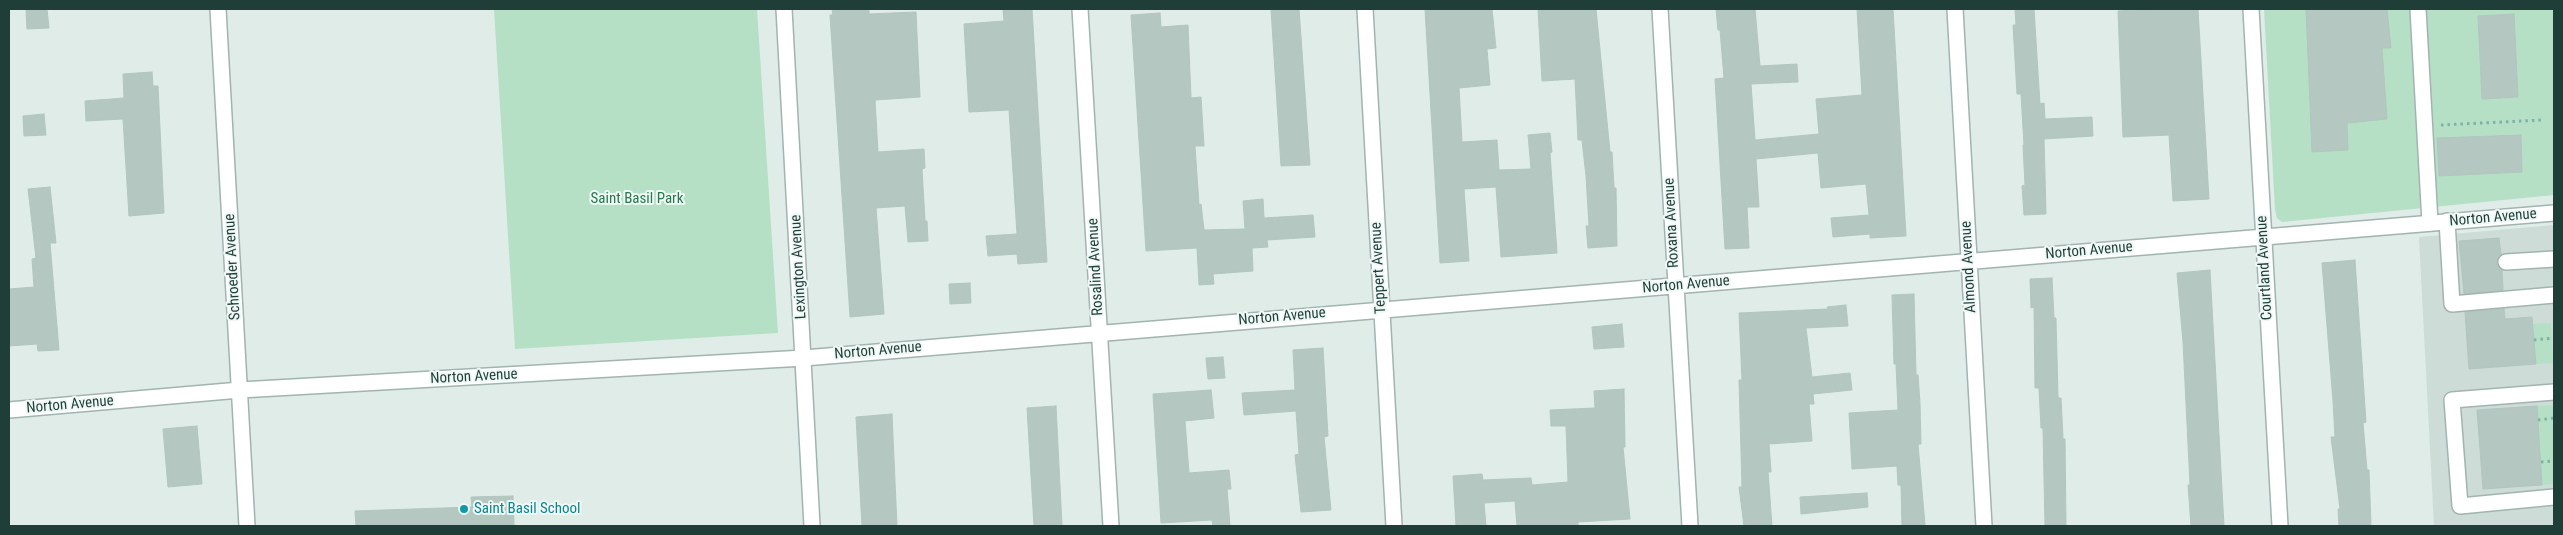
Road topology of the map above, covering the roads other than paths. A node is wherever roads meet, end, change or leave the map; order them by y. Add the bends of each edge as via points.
1 (218, 9) edge
2 (784, 9) edge
3 (1080, 9) edge
4 (1364, 9) edge
5 (1660, 9) edge
6 (1954, 9) edge
7 (2251, 9) edge
8 (2418, 9) edge
9 (2554, 213) edge
10 (2447, 221) junction
11 (2430, 222) junction
12 (2263, 236) junction
13 (2554, 259) edge
14 (1969, 261) junction
15 (2506, 262) dead end
16 (1676, 286) junction
17 (2554, 294) edge
18 (1381, 309) junction
19 (1100, 333) junction
20 (804, 358) junction
21 (240, 390) junction
22 (2554, 392) edge
23 (9, 410) edge
24 (2554, 497) edge
25 (247, 526) edge
26 (812, 526) edge
27 (1111, 526) edge
28 (1394, 526) edge
29 (1690, 526) edge
30 (1984, 526) edge
31 (2280, 526) edge

1 - 21 street, Schroeder Avenue
2 - 20 street, Lexington Avenue
3 - 19 street, Rosalind Avenue
4 - 18 street, Teppert Avenue
5 - 16 street, Roxana Avenue
6 - 14 street, Almond Avenue
7 - 12 street, Courtland Avenue
8 - 11 street
9 - 10 street, Norton Avenue
10 - 11 street, Norton Avenue
10 - 17 street via 2452,304
11 - 12 street, Norton Avenue
12 - 14 street, Norton Avenue
12 - 31 street, Courtland Avenue
13 - 15 street
14 - 16 street, Norton Avenue
14 - 30 street, Almond Avenue
16 - 18 street, Norton Avenue
16 - 29 street, Roxana Avenue
18 - 19 street, Norton Avenue
18 - 28 street, Teppert Avenue
19 - 20 street, Norton Avenue
19 - 27 street, Rosalind Avenue
20 - 21 street, Norton Avenue
20 - 26 street, Lexington Avenue
21 - 23 street, Norton Avenue
21 - 25 street, Schroeder Avenue
22 - 24 street via 2452,400 2460,506

